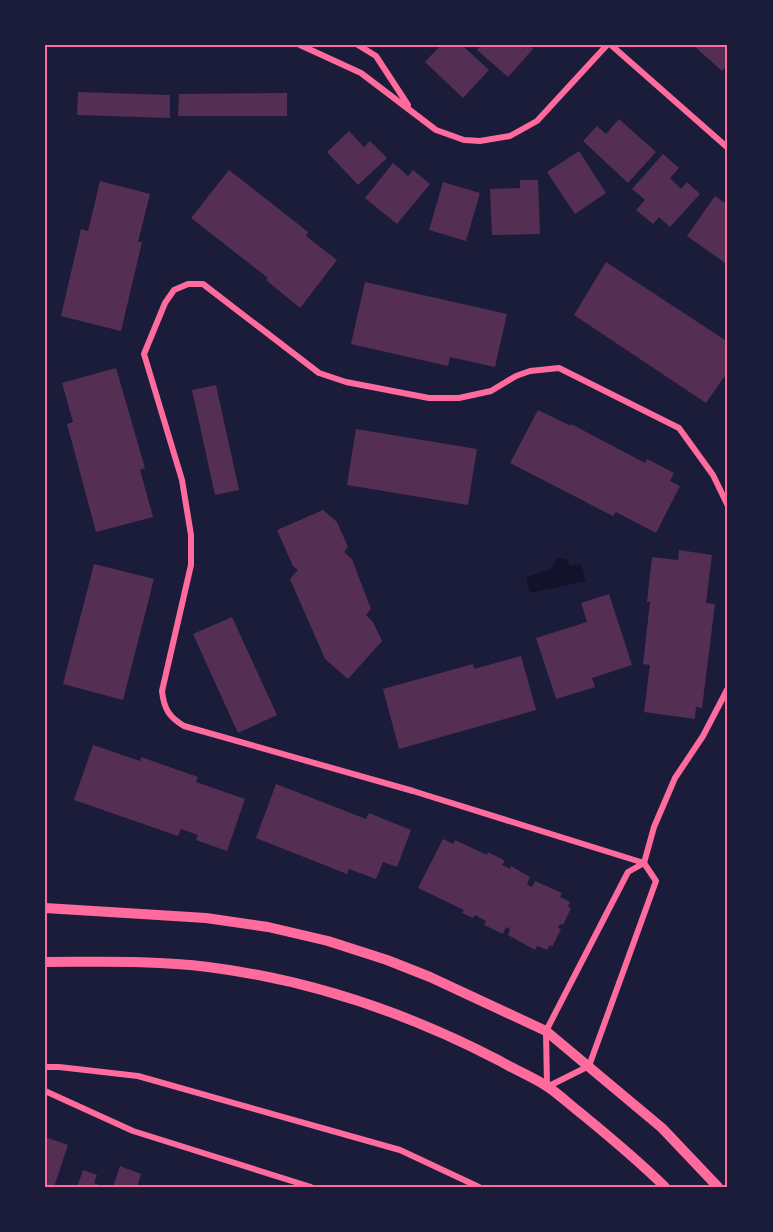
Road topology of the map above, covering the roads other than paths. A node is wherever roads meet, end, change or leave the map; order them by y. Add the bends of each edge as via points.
1 (300, 45) edge
2 (358, 45) edge
3 (609, 45) edge
4 (412, 110) junction
5 (728, 148) edge
6 (728, 506) edge
7 (728, 688) edge
8 (644, 863) junction
9 (45, 908) edge
10 (45, 962) edge
11 (546, 1031) junction
12 (589, 1066) junction
13 (45, 1067) edge
14 (548, 1087) junction
15 (45, 1091) edge
16 (311, 1187) edge
17 (479, 1187) edge
18 (665, 1187) edge
19 (718, 1187) edge

1 - 4 street via 361,73
2 - 4 street via 376,56
3 - 4 street via 542,116 510,136 464,140 436,130
3 - 5 street
6 - 8 street via 713,475 679,428 559,368 530,370 491,391 459,398 429,398 346,382 319,373 203,284 188,284 174,290 144,354 182,480 191,535 191,565 162,691 163,706 172,719 184,726 413,791
7 - 8 street via 704,736 675,778
8 - 11 street via 628,872
8 - 12 street via 657,881
9 - 11 street via 206,918 328,941 430,977
10 - 14 street via 207,967 325,990 424,1024
11 - 12 street
11 - 14 street
12 - 14 street
12 - 19 street via 662,1128
13 - 17 street via 138,1076 400,1150
14 - 18 street
15 - 16 street via 133,1131

